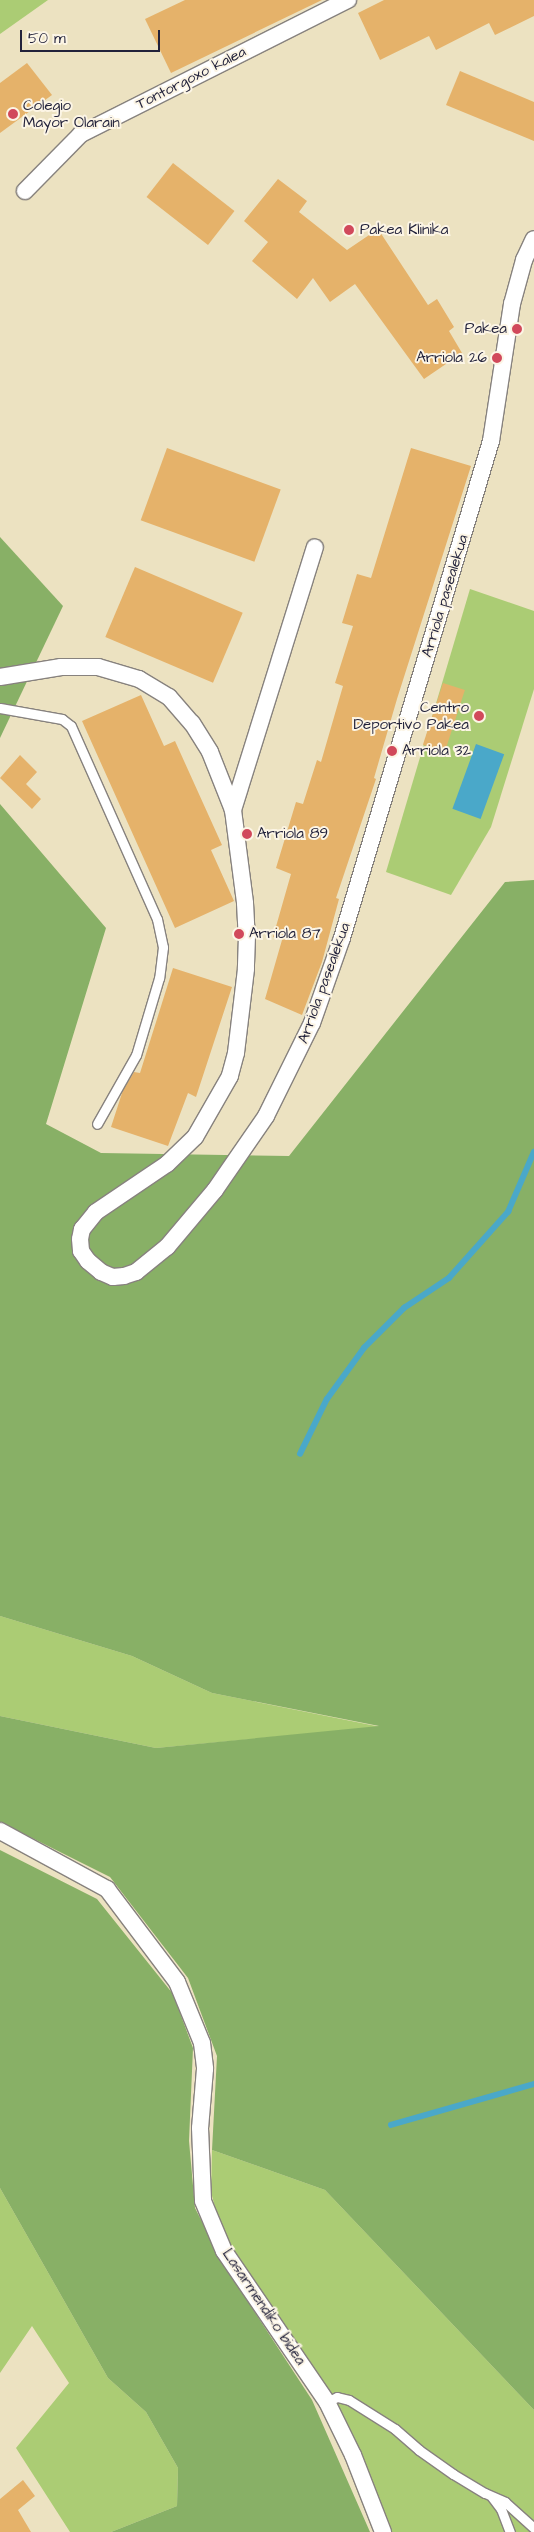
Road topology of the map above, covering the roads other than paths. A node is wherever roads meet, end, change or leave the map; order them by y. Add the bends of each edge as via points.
1 (348, 0) edge
2 (24, 191) dead end
3 (534, 239) edge
4 (315, 548) dead end
5 (0, 677) edge
6 (0, 708) edge
7 (233, 810) junction
8 (97, 1124) dead end
9 (0, 1830) edge
10 (327, 2402) junction
11 (491, 2496) junction
12 (534, 2528) edge
13 (383, 2532) edge
14 (510, 2532) edge

1 - 2 street, Tontorgoxo kalea via 81,134
3 - 7 street, Arriola pasealekua via 524,260 512,304 491,441 342,938 312,1023 266,1116 215,1190 167,1247 148,1264 136,1272 112,1277 94,1268 81,1251 80,1239 85,1225 104,1205 181,1152 207,1119 230,1076 243,1001 246,936
4 - 7 street, Arriola pasealekua
5 - 7 street, Arriola pasealekua via 61,667 98,667 139,679 169,697 192,723 210,752
6 - 8 lane via 62,719 71,726 157,918 163,947 158,978 136,1055
9 - 10 street, Lasarmendiko bidea via 107,1889 177,1982 202,2043 205,2069 200,2128 203,2200 224,2251
10 - 11 lane via 337,2397 348,2400 395,2429 453,2474
10 - 13 street, Lasarmendiko bidea via 353,2455
11 - 12 lane via 505,2502
11 - 14 lane via 501,2509

